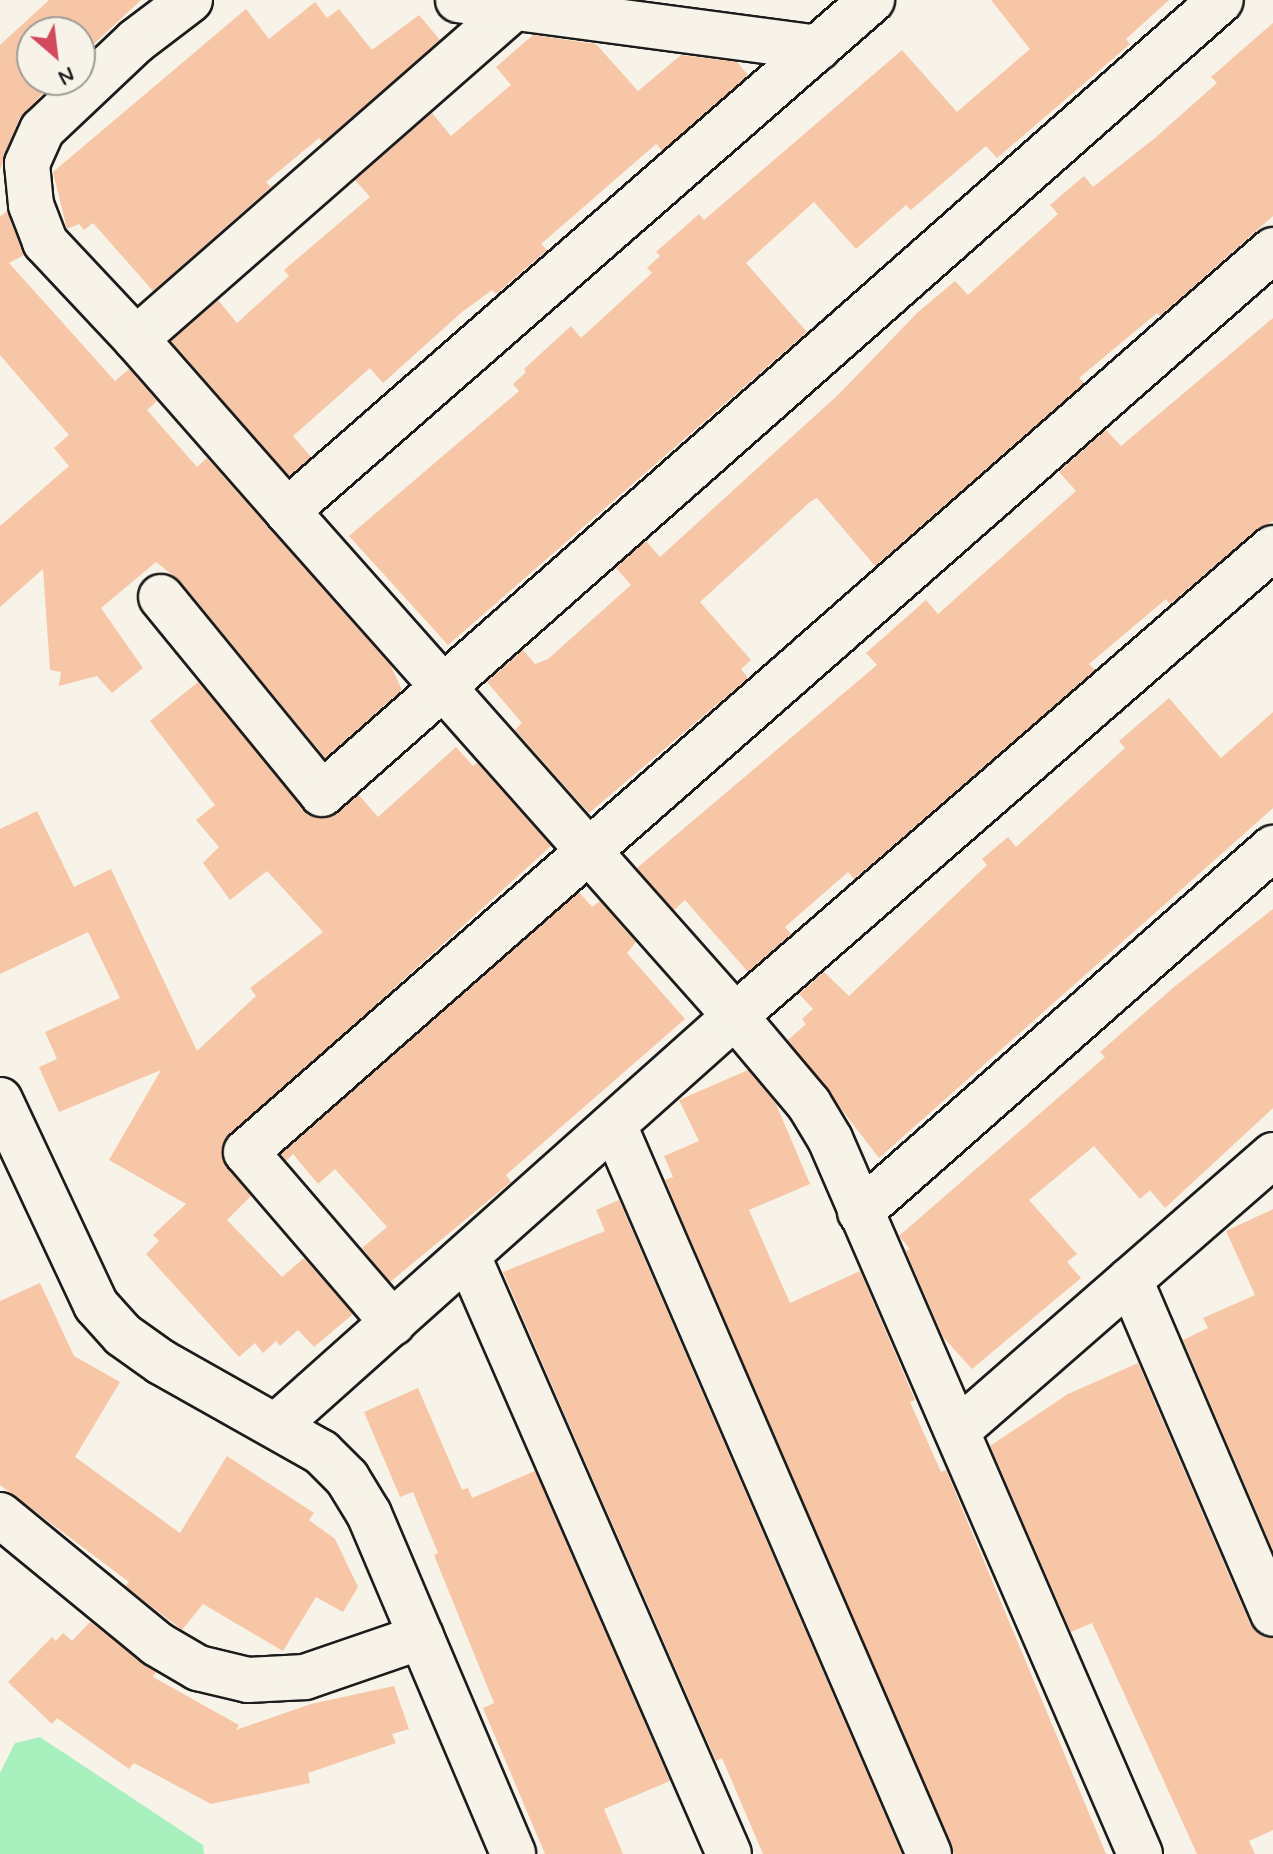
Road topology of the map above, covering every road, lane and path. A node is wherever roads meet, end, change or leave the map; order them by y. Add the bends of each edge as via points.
1 (190, 0) edge
2 (458, 0) edge
3 (872, 0) edge
4 (1221, 0) edge
5 (514, 8) junction
6 (818, 48) junction
7 (1273, 250) edge
8 (136, 339) junction
9 (287, 511) junction
10 (1273, 548) edge
11 (161, 597) dead end
12 (444, 685) junction
13 (588, 848) junction
14 (1273, 848) edge
15 (735, 1016) junction
16 (0, 1100) edge
17 (614, 1125) junction
18 (1273, 1155) edge
19 (860, 1212) junction
20 (468, 1256) junction
21 (1130, 1280) junction
22 (393, 1323) junction
23 (276, 1426) junction
24 (957, 1431) junction
25 (0, 1515) edge
26 (1273, 1614) edge
27 (421, 1637) junction
28 (513, 1854) edge
29 (729, 1854) edge
30 (929, 1854) edge
31 (1140, 1854) edge

1 - 8 street via 136,41 42,130 27,164 31,205 45,242
2 - 5 street
3 - 6 street
4 - 12 street
5 - 6 street
5 - 8 street
6 - 9 street
7 - 13 street
8 - 9 street
9 - 12 street
10 - 15 street
11 - 12 street via 322,794
12 - 13 street
13 - 15 street
13 - 22 street via 246,1152
14 - 19 street
15 - 17 street
15 - 19 street via 809,1104
16 - 23 street via 96,1305 123,1335 161,1362
17 - 20 street
17 - 30 street
18 - 21 street
19 - 24 street
20 - 22 street
20 - 29 street
21 - 24 street
21 - 26 street
22 - 23 street
23 - 27 street via 321,1452 347,1478 369,1514
24 - 31 street
25 - 27 street via 157,1644 198,1668 248,1680 305,1677
27 - 28 street

